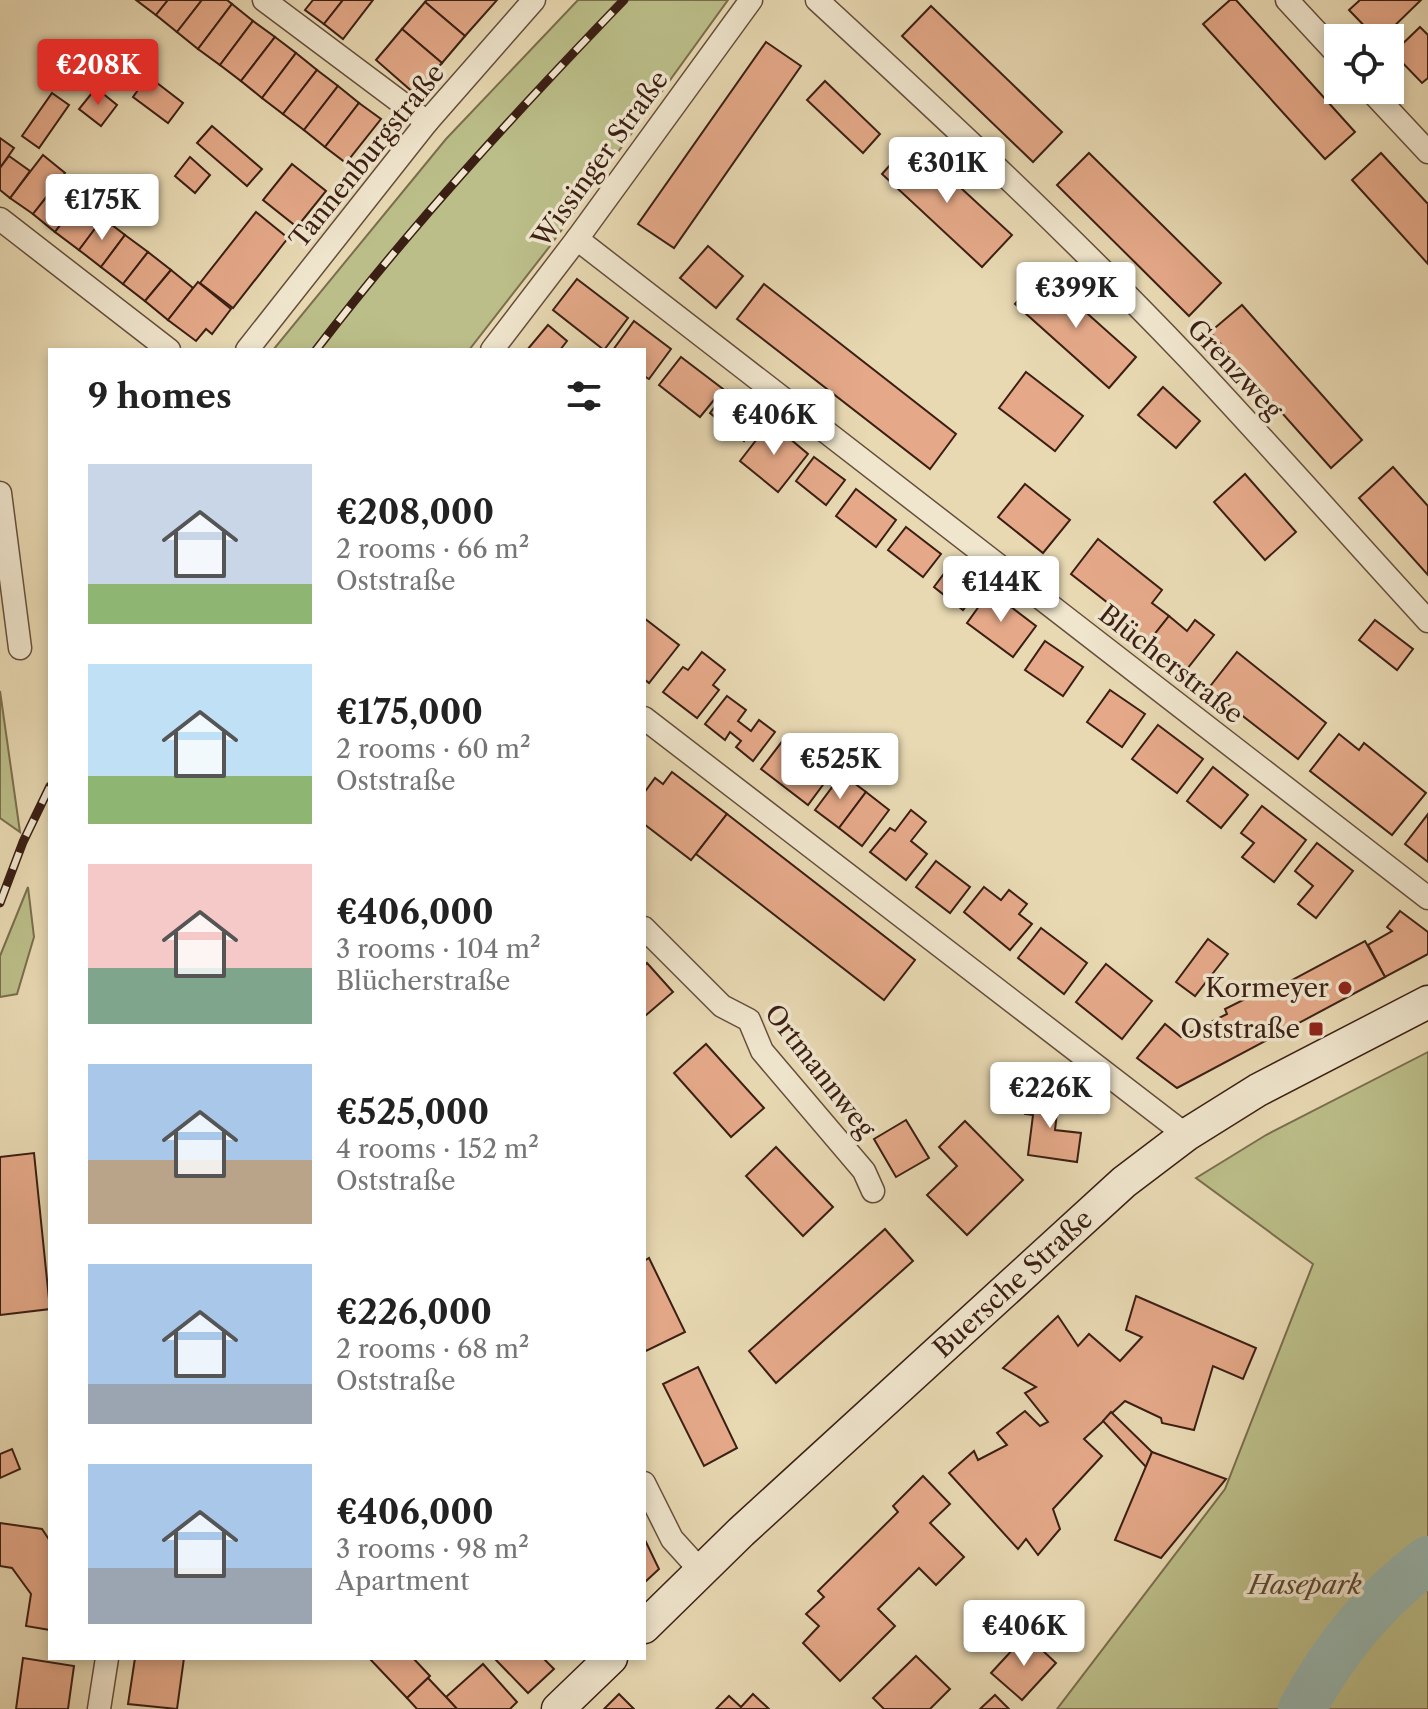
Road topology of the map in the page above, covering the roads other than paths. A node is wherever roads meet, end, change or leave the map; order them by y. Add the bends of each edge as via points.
1 (264, 0) edge
2 (534, 0) edge
3 (751, 0) edge
4 (817, 0) edge
5 (1287, 0) edge
6 (1324, 40) edge
7 (1383, 104) edge
8 (427, 122) junction
9 (1428, 152) edge
10 (3, 228) edge
11 (577, 239) junction
12 (166, 348) edge
13 (249, 348) edge
14 (494, 348) edge
15 (0, 493) edge
16 (1428, 621) edge
17 (20, 648) dead end
18 (646, 720) edge
19 (1428, 898) edge
20 (646, 930) edge
21 (1428, 1002) edge
22 (1186, 1135) junction
23 (873, 1191) dead end
24 (646, 1487) edge
25 (701, 1571) junction
26 (646, 1625) edge
27 (107, 1660) edge
28 (609, 1660) edge
29 (99, 1709) edge
30 (558, 1709) edge

1 - 8 street
2 - 8 street, Tannenburgstraße
3 - 11 street, Wissinger Straße
4 - 16 street, Grenzweg via 940,113 1188,358
5 - 6 street
7 - 9 street
8 - 13 street, Tannenburgstraße
10 - 12 street
11 - 14 street, Wissinger Straße
11 - 19 street, Blücherstraße
15 - 17 street
18 - 22 street
20 - 23 street, Ortmannweg via 722,1006 749,1020 762,1051 864,1171
21 - 22 main road, Buersche Straße via 1258,1090
22 - 25 main road, Buersche Straße via 1113,1193
24 - 25 street via 672,1539
25 - 26 main road, Buersche Straße
27 - 29 street
28 - 30 main road

